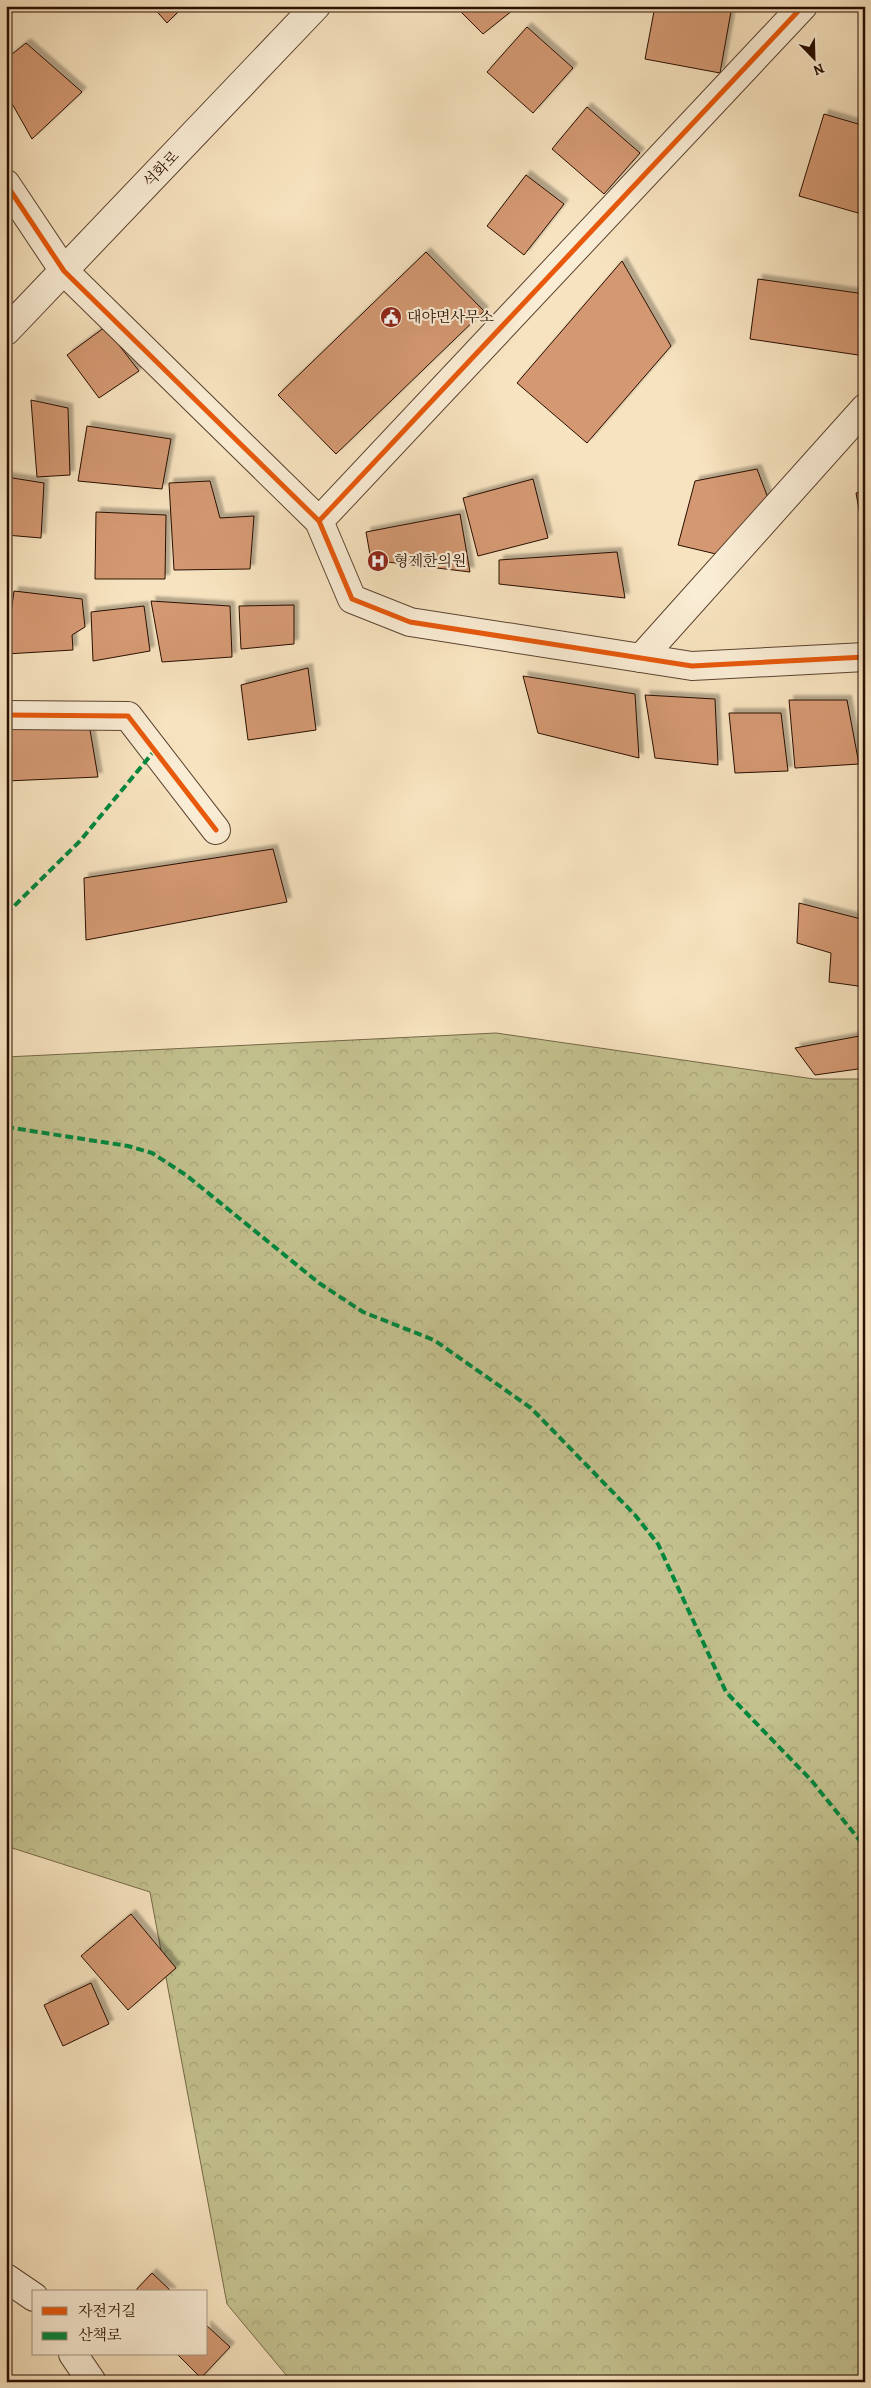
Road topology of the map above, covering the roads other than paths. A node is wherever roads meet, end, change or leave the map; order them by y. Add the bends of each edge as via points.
1 (316, 6) edge
2 (803, 6) edge
3 (6, 184) edge
4 (64, 271) junction
5 (6, 332) edge
6 (865, 408) edge
7 (319, 521) junction
8 (865, 657) edge
9 (641, 658) junction
10 (6, 715) edge
11 (216, 830) dead end
12 (6, 2278) edge
13 (32, 2296) edge
14 (74, 2356) edge
15 (92, 2382) edge

1 - 4 street, 석화로
2 - 7 street
3 - 4 street
4 - 5 street, 석화로
4 - 7 street
6 - 9 street
7 - 9 street via 352,599 410,622
8 - 9 street via 692,666
10 - 11 street via 128,716
12 - 13 street
14 - 15 street

